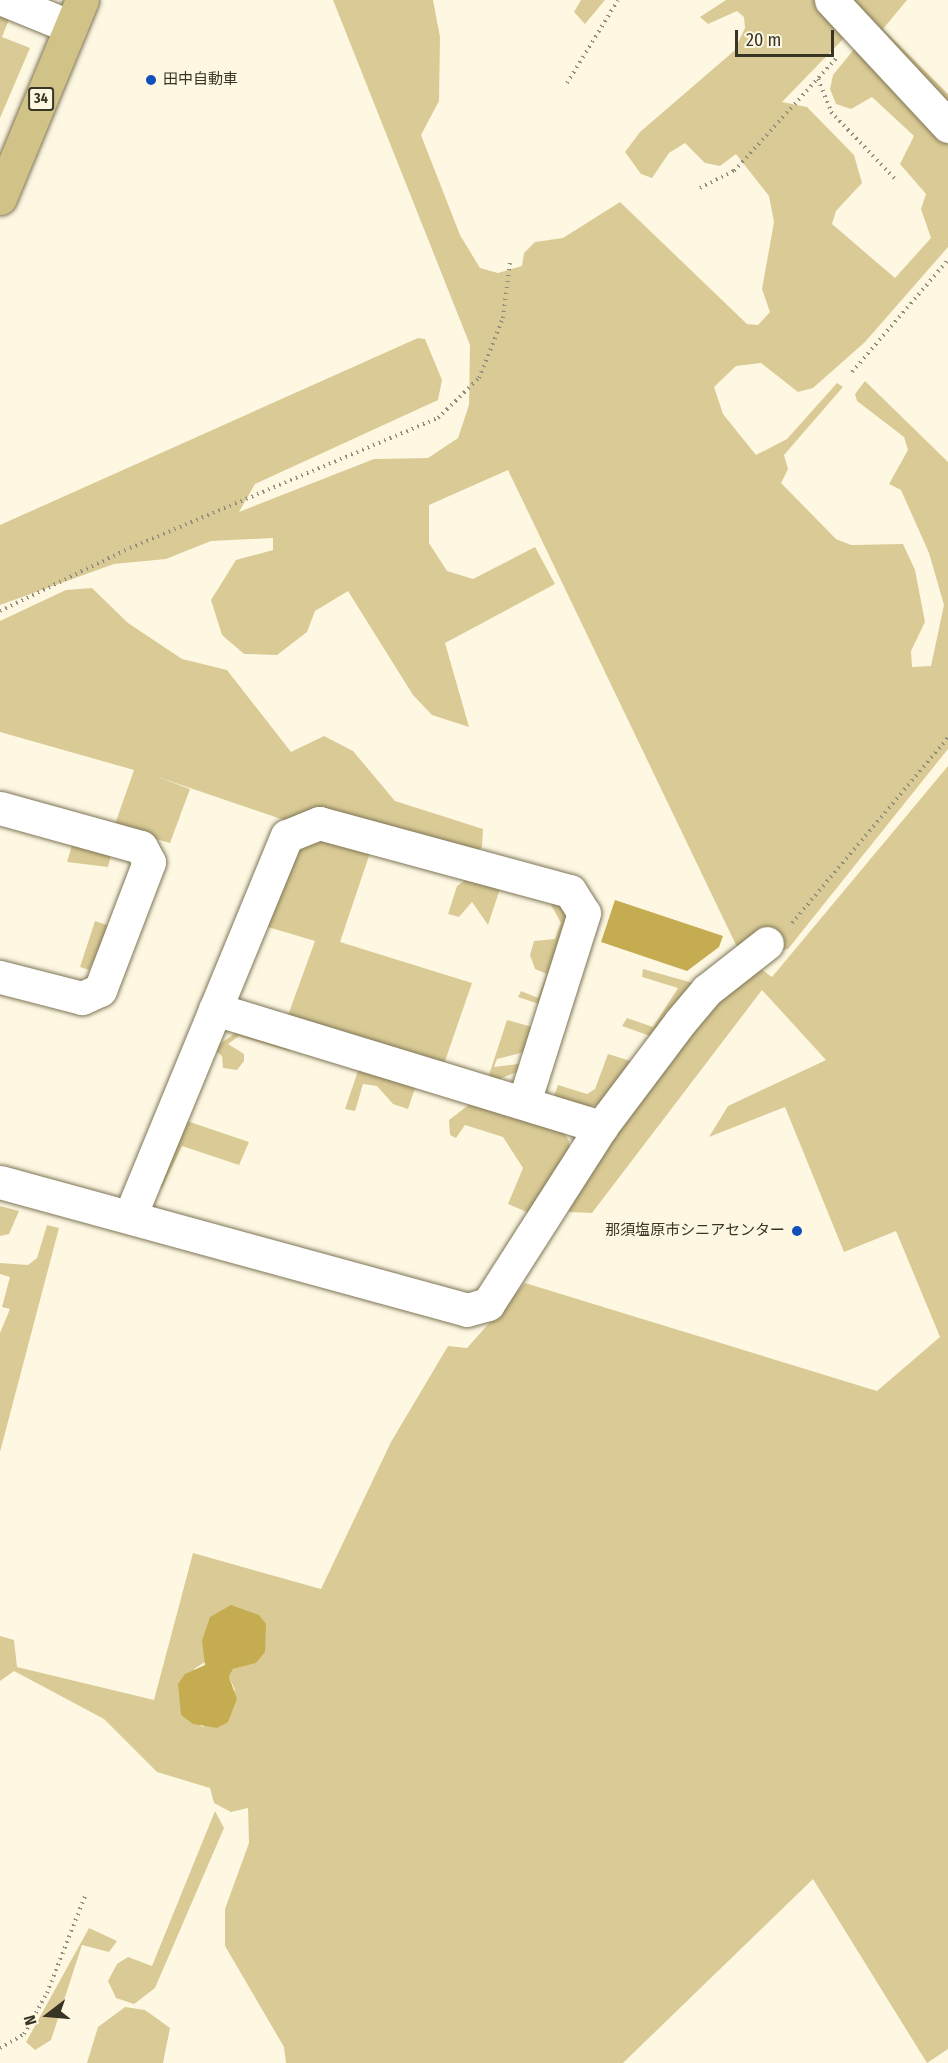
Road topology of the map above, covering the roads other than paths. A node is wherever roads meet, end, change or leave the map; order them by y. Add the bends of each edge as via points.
1 (5, 0) edge
2 (831, 0) edge
3 (76, 14) edge
4 (948, 126) edge
5 (0, 198) edge
6 (0, 808) edge
7 (767, 943) road end
8 (0, 977) edge
9 (215, 1009) junction
10 (524, 1102) junction
11 (601, 1127) junction
12 (0, 1182) edge
13 (130, 1216) junction

1 - 3 street
2 - 4 street
3 - 5 main road, 34
6 - 8 street via 141,847 149,862 100,990 82,999
7 - 11 street via 707,990
9 - 10 street
9 - 10 street via 286,836 319,823 570,891 584,913
9 - 13 street
10 - 11 street
11 - 13 street via 488,1304 467,1310
12 - 13 street

